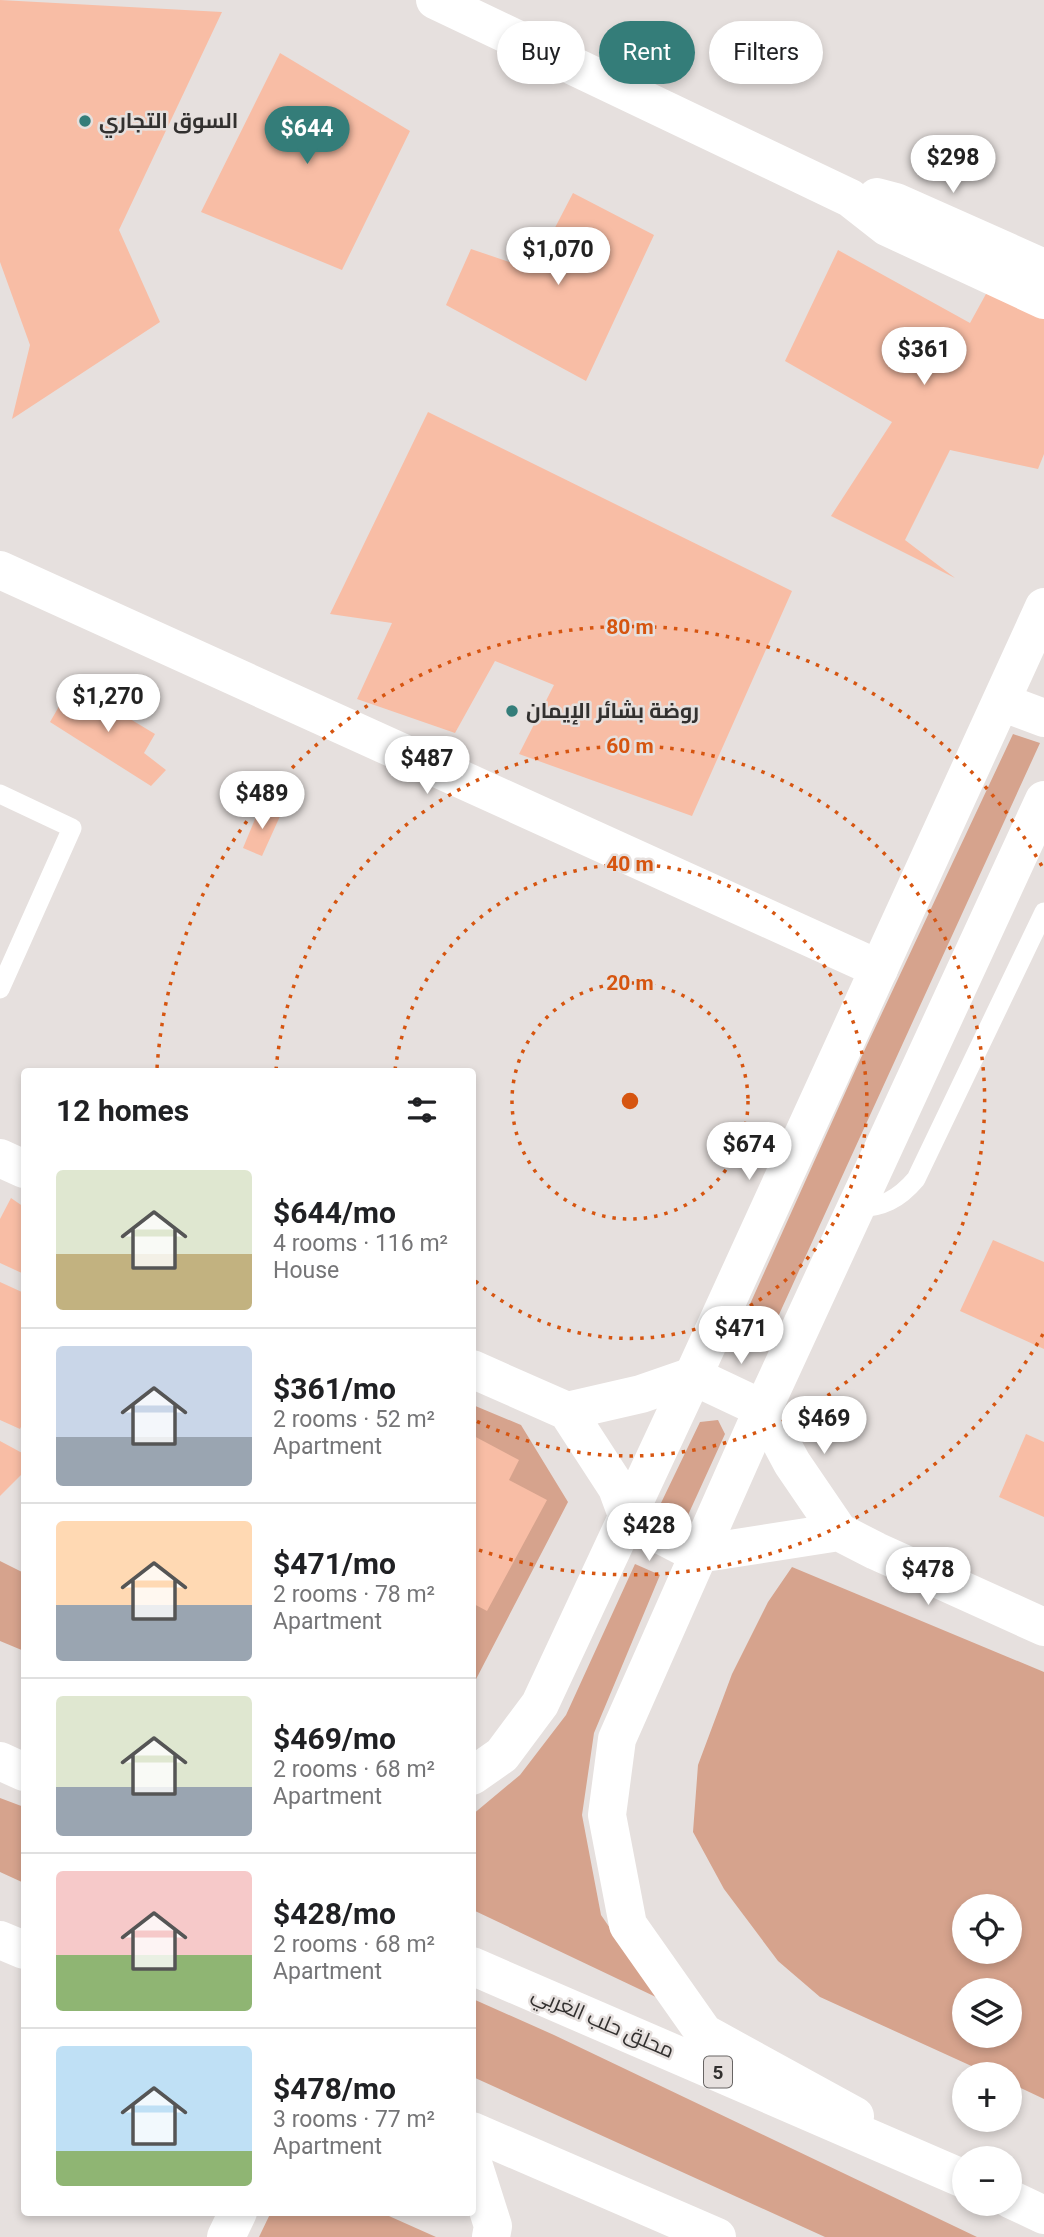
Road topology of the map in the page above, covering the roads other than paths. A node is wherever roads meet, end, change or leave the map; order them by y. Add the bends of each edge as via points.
1 (435, 0) edge
2 (850, 198) junction
3 (1044, 268) edge
4 (1044, 300) edge
5 (0, 570) edge
6 (1044, 607) edge
7 (1001, 702) junction
8 (1044, 718) edge
9 (0, 794) edge
10 (1044, 800) edge
11 (1044, 912) edge
12 (879, 969) junction
13 (0, 989) edge
14 (0, 1158) edge
15 (21, 1168) edge
16 (856, 1208) junction
17 (476, 1371) edge
18 (693, 1376) junction
19 (763, 1409) junction
20 (567, 1411) junction
21 (628, 1518) junction
22 (839, 1532) junction
23 (698, 1554) junction
24 (1044, 1627) edge
25 (0, 1752) edge
26 (21, 1757) edge
27 (0, 1761) edge
28 (21, 1771) edge
29 (476, 1773) edge
30 (0, 1940) edge
31 (21, 1949) edge
32 (476, 1968) edge
33 (476, 2133) edge
34 (952, 2171) edge
35 (476, 2172) edge
36 (952, 2173) edge
37 (1022, 2205) edge
38 (1044, 2215) edge
39 (236, 2216) edge
40 (226, 2237) edge
41 (491, 2237) edge
42 (718, 2237) edge

1 - 2 main road
2 - 3 main road via 896,202
2 - 4 main road via 887,227
5 - 12 main road
6 - 7 main road
7 - 8 main road
7 - 12 main road
9 - 13 lane via 72,828
10 - 16 main road via 1027,853
11 - 16 lane via 916,1180 904,1194 887,1203
12 - 18 main road
14 - 15 main road
16 - 19 main road
17 - 20 main road
18 - 19 main road
18 - 20 main road
18 - 21 main road
19 - 22 main road via 792,1463
19 - 23 main road
20 - 21 main road via 617,1488
21 - 23 main road
21 - 29 main road via 540,1704 502,1755
22 - 23 main road
22 - 24 main road
23 - 34 main road via 617,1739 607,1815 628,1925 704,2033
25 - 26 main road
27 - 28 main road
30 - 31 main road
32 - 36 main road, محلق حلب الغربي / 5
33 - 42 main road
35 - 41 main road via 494,2226
37 - 38 main road
39 - 40 main road

